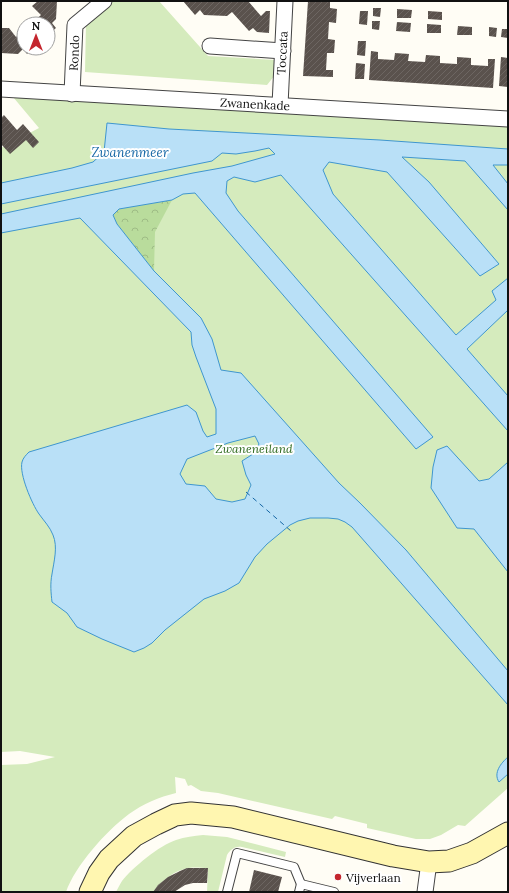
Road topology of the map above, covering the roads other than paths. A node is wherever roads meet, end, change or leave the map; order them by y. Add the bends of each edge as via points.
1 (104, 1) edge
2 (285, 1) edge
3 (210, 46) dead end
4 (283, 51) junction
5 (1, 89) edge
6 (72, 94) junction
7 (280, 105) junction
8 (508, 119) edge
9 (503, 833) edge
10 (429, 862) junction
11 (300, 888) edge
12 (90, 892) edge
13 (227, 892) edge
14 (334, 892) edge
15 (425, 892) edge

1 - 6 street, Rondo via 75,25
2 - 4 street, Toccata
3 - 4 street
4 - 7 street, Toccata
5 - 6 street, Zwanenkade
6 - 7 street, Zwanenkade
7 - 8 street, Zwanenkade
9 - 10 street via 472,853 449,860
10 - 12 street via 393,856 233,817 191,813 175,815 134,836 109,859
10 - 15 street
11 - 13 lane via 294,867 237,853
11 - 14 lane

